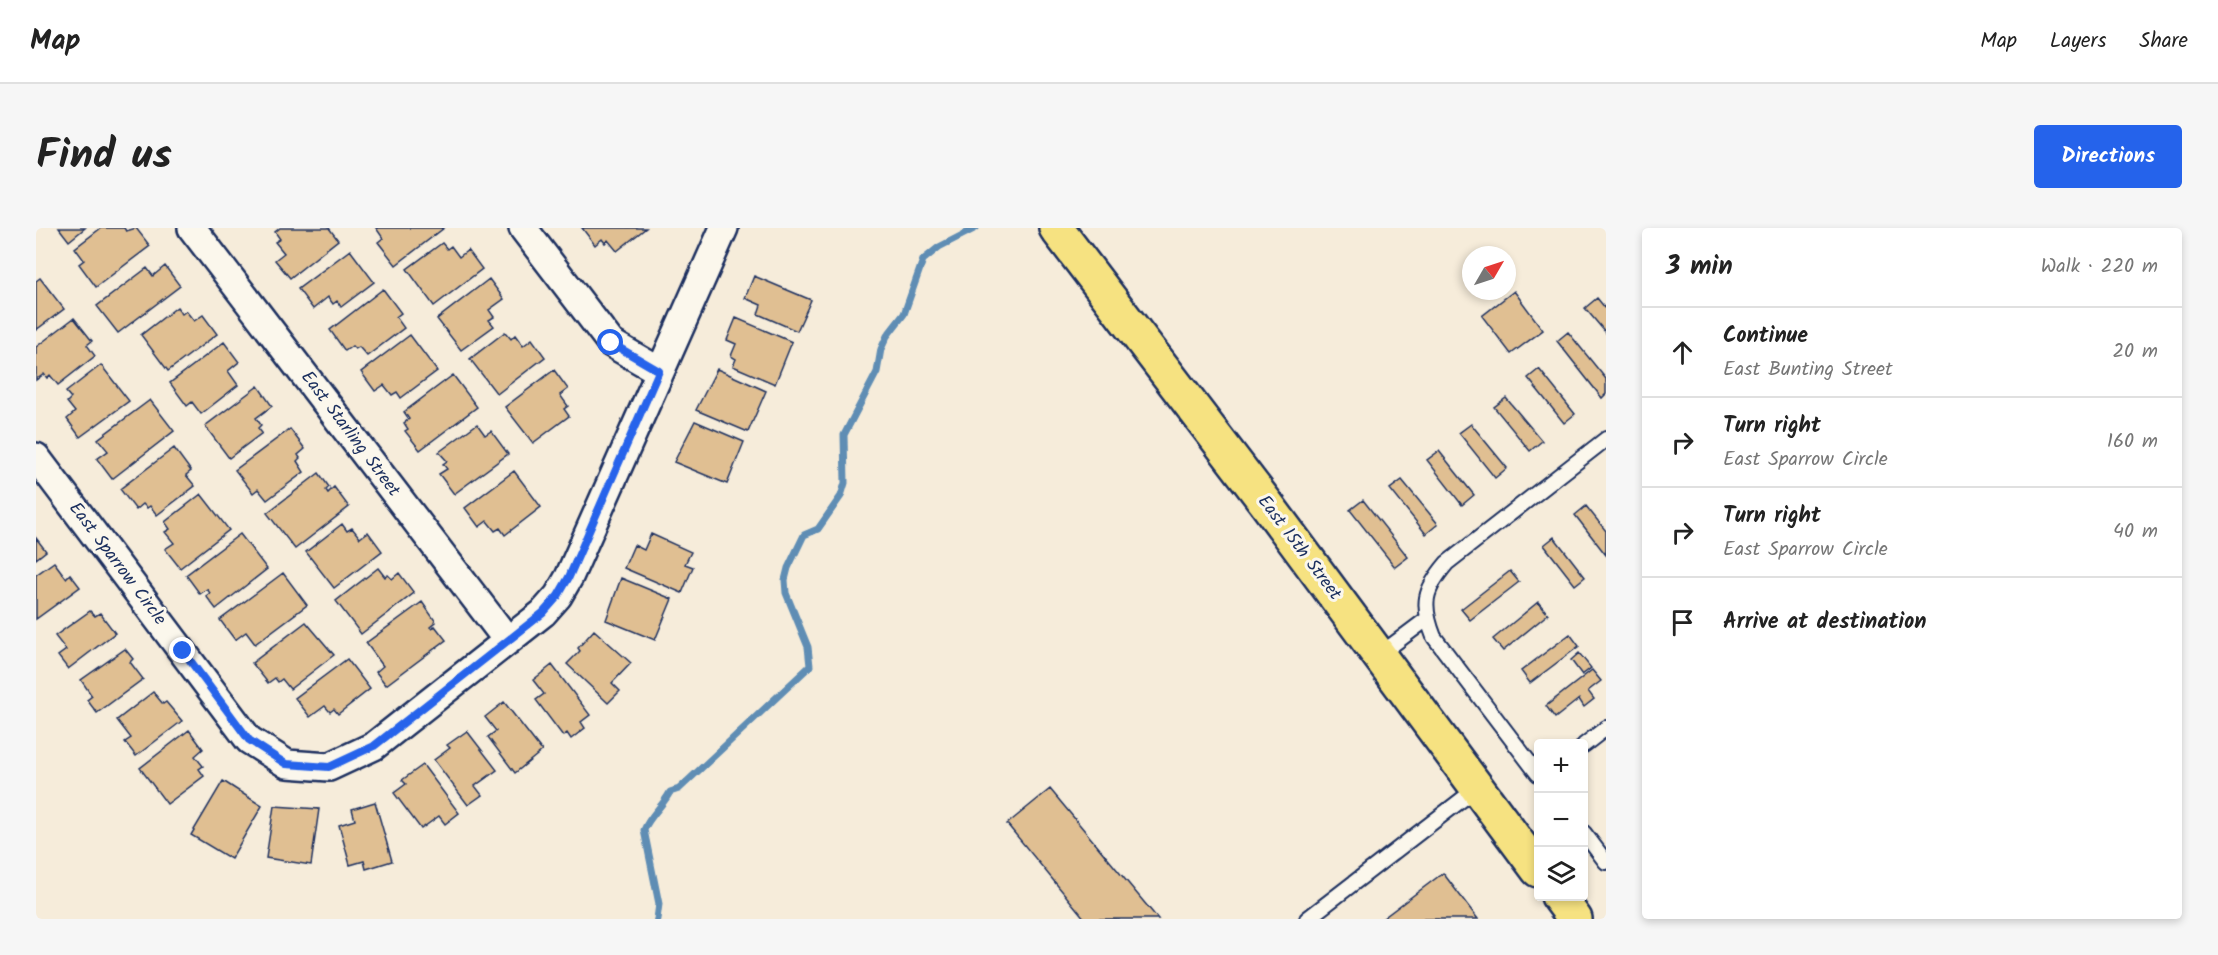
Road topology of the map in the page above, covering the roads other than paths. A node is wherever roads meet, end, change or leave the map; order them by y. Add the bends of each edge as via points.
1 (192, 228) edge
2 (523, 228) edge
3 (724, 228) edge
4 (1056, 228) edge
5 (659, 371) junction
6 (1606, 439) edge
7 (36, 457) edge
8 (1427, 619) junction
9 (508, 640) junction
10 (1379, 655) junction
11 (1606, 728) edge
12 (1588, 742) edge
13 (1534, 767) edge
14 (1477, 788) junction
15 (1588, 838) edge
16 (1606, 862) edge
17 (1534, 863) edge
18 (1561, 901) edge
19 (1307, 919) edge
20 (1575, 919) edge

1 - 9 street, East Starling Street
2 - 5 street via 611,343
3 - 5 street, East Sparrow Circle
4 - 10 main road, East 15th Street
5 - 9 street, East Sparrow Circle via 569,577 543,613
6 - 8 lane via 1447,563 1425,598
7 - 9 street, East Sparrow Circle via 249,740 286,764 329,767 374,746
8 - 10 lane
8 - 13 lane via 1434,637
10 - 14 main road, East 15th Street
11 - 12 lane
14 - 17 main road, East 15th Street
14 - 19 lane
15 - 16 lane
18 - 20 main road

